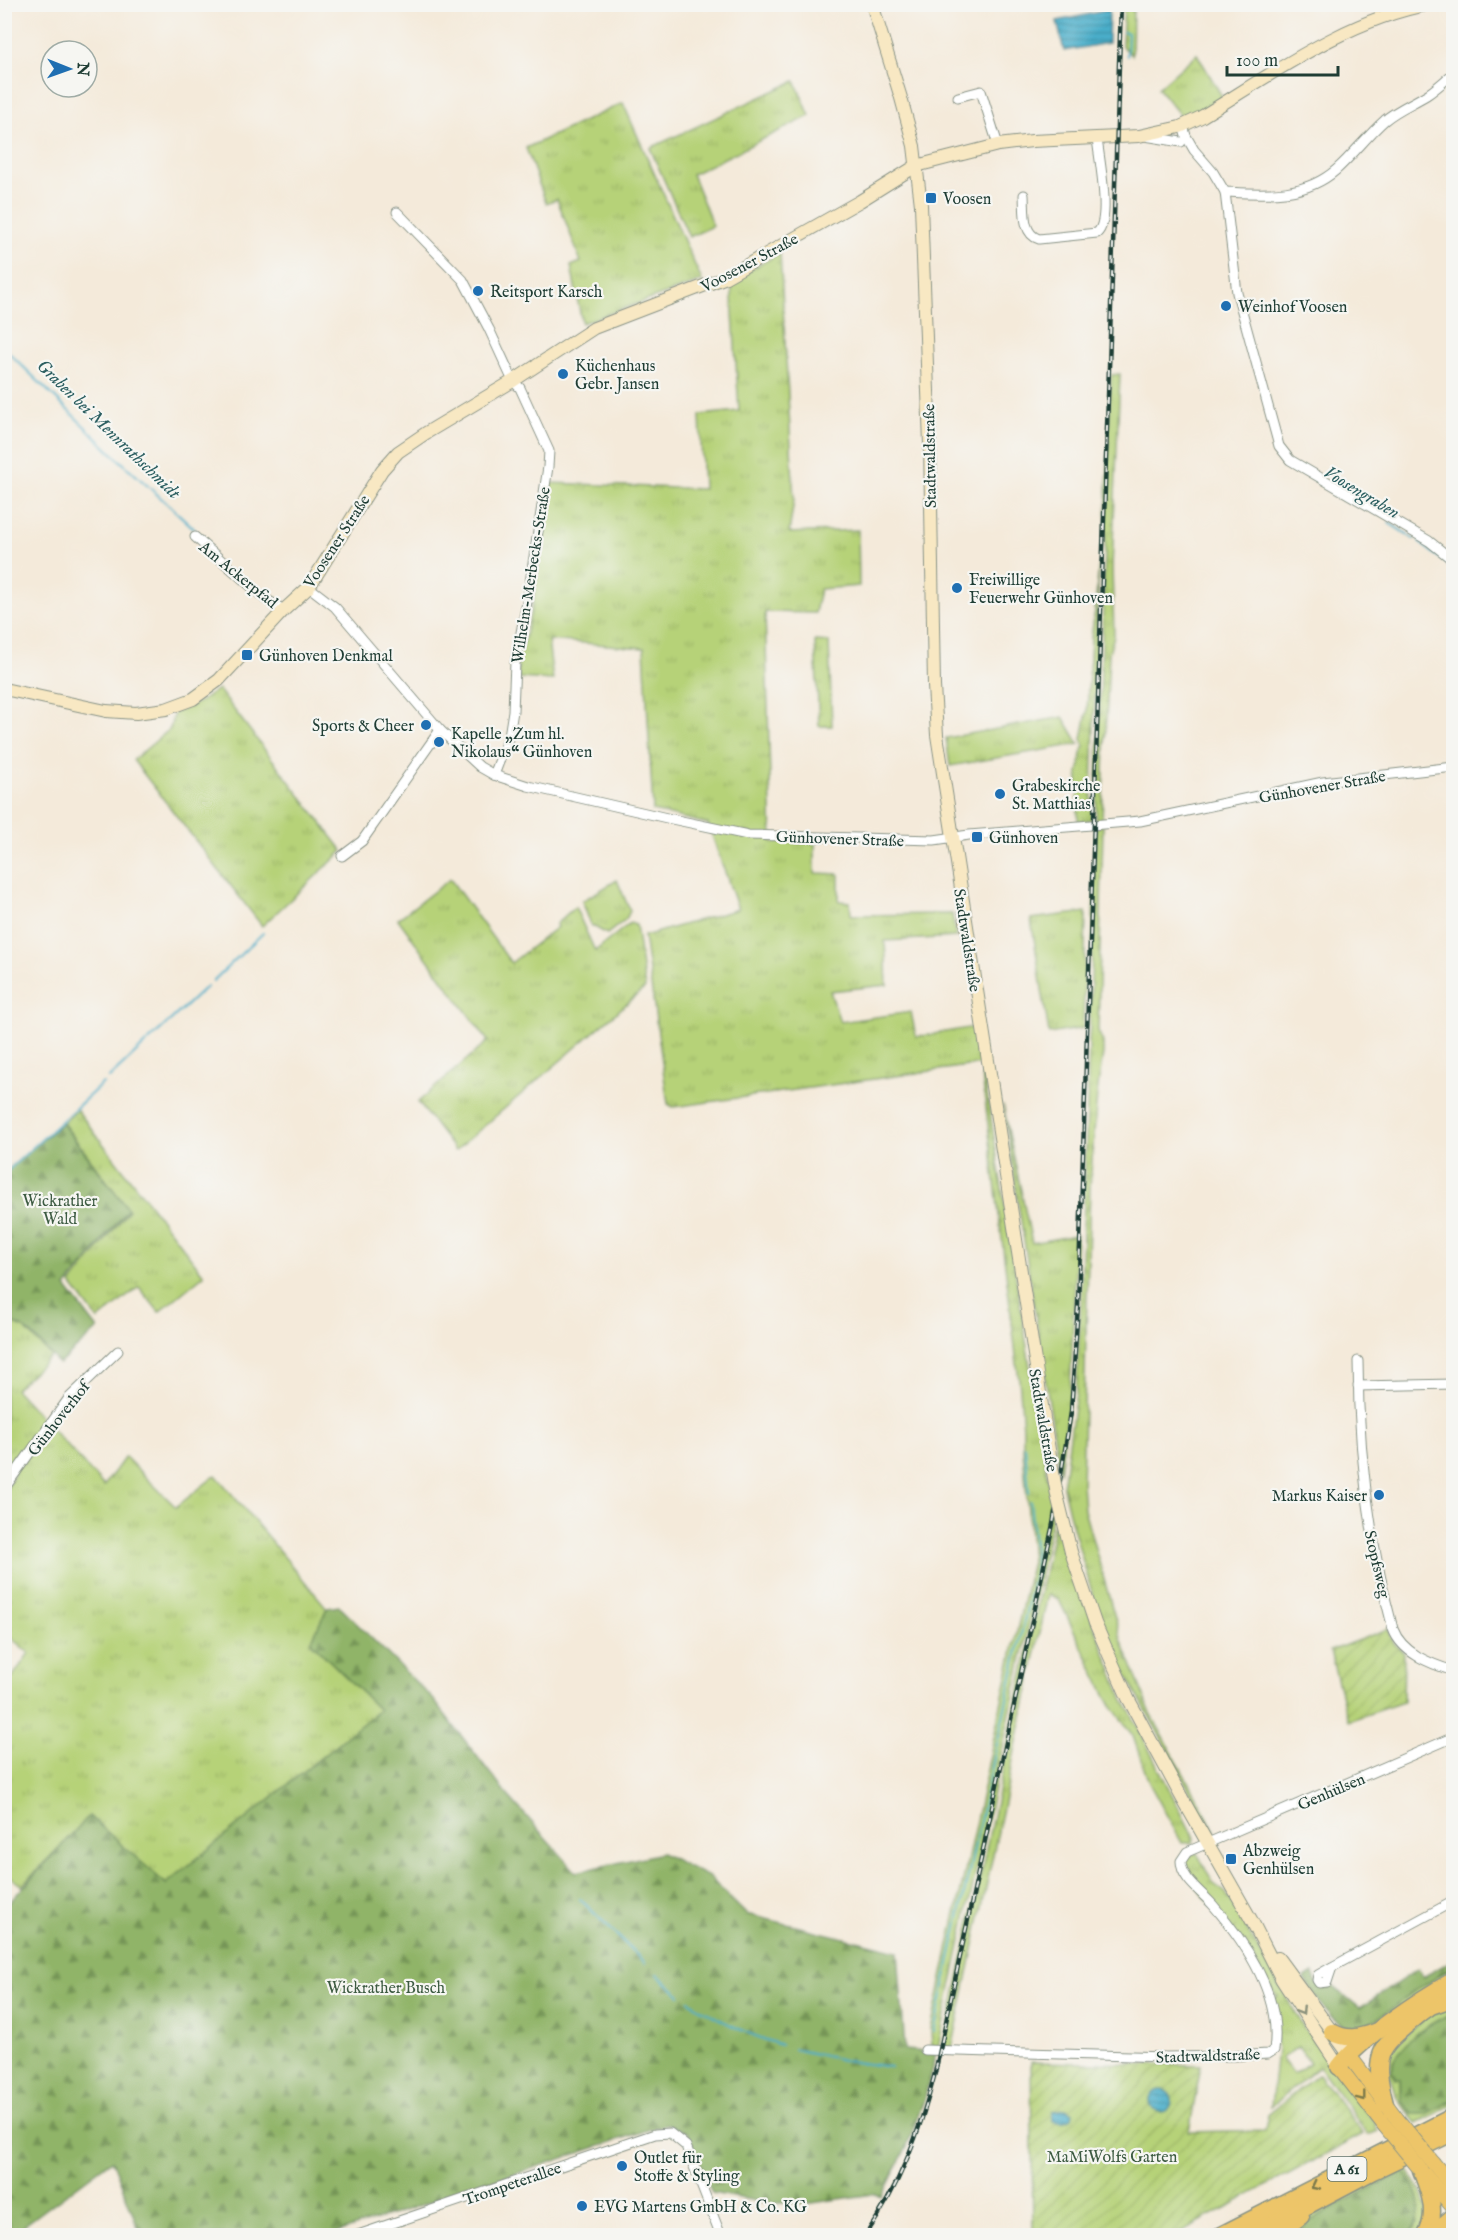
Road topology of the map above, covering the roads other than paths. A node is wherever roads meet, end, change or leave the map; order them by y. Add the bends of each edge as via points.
1 (872, 4) edge
2 (1430, 4) edge
3 (1454, 73) edge
4 (958, 97) dead end
5 (1178, 127) junction
6 (1140, 135) junction
7 (1097, 138) junction
8 (1181, 142) junction
9 (998, 145) junction
10 (1194, 150) junction
11 (916, 166) junction
12 (1225, 192) junction
13 (1024, 195) dead end
14 (397, 212) dead end
15 (513, 381) junction
16 (195, 537) dead end
17 (1454, 561) edge
18 (309, 587) junction
19 (284, 610) junction
20 (4, 689) edge
21 (440, 730) junction
22 (1454, 767) edge
23 (494, 775) junction
24 (952, 838) junction
25 (342, 856) dead end
26 (118, 1351) dead end
27 (1358, 1361) dead end
28 (1454, 1384) edge
29 (1358, 1386) junction
30 (4, 1490) edge
31 (1454, 1671) edge
32 (1454, 1737) edge
33 (1208, 1844) junction
34 (1454, 1901) edge
35 (1253, 1923) junction
36 (1332, 1967) dead end
37 (1454, 1980) edge
38 (1454, 1998) edge
39 (1420, 2014) junction
40 (1395, 2019) junction
41 (1332, 2032) junction
42 (925, 2050) dead end
43 (1347, 2061) junction
44 (1385, 2104) junction
45 (1454, 2109) edge
46 (1454, 2116) edge
47 (1391, 2123) junction
48 (1423, 2130) junction
49 (1454, 2132) edge
50 (1428, 2167) junction
51 (1373, 2171) junction
52 (1454, 2188) edge
53 (1454, 2208) edge
54 (1454, 2216) edge
55 (1454, 2228) edge
56 (355, 2235) edge
57 (721, 2235) edge
58 (1219, 2235) edge
59 (1251, 2235) edge
60 (1280, 2235) edge
61 (1425, 2235) edge
62 (1431, 2235) edge
63 (1445, 2235) edge

1 - 11 main road, Stadtwaldstraße via 901,98
2 - 5 main road via 1347,31
3 - 12 street via 1430,93 1387,118 1335,171 1312,184 1270,194
4 - 9 street via 981,91
5 - 6 main road
5 - 8 street
5 - 10 street
6 - 7 main road
6 - 8 street
7 - 9 main road
7 - 13 street via 1103,184 1103,224 1099,232 1034,237 1027,228
8 - 10 street
9 - 11 main road
10 - 12 street
11 - 15 main road, Voosener Straße via 724,278 594,328
11 - 24 main road, Stadtwaldstraße via 923,234 929,409 933,686
12 - 17 street via 1237,293 1279,446 1290,460 1429,541
14 - 15 street via 463,280
15 - 18 main road, Voosener Straße via 398,452 382,470
15 - 23 street, Wilhelm-Merbecks-Straße via 520,388 549,452 514,663 509,736
16 - 19 street, Am Ackerpfad via 264,598
18 - 19 main road, Voosener Straße
18 - 21 street, Günhovener Straße via 335,608
19 - 20 main road, Voosener Straße via 219,680 193,699 166,710 106,711
21 - 23 street, Günhovener Straße
21 - 25 street via 362,841
22 - 24 street, Günhovener Straße via 1323,782 1140,820
23 - 24 street, Günhovener Straße via 748,835
24 - 33 main road, Stadtwaldstraße, bridge via 1048,1444 1071,1552 1095,1623 1128,1698
26 - 30 street, Günhoverhof via 69,1398
27 - 29 street, Stopfsweg
28 - 29 street
29 - 31 street, Stopfsweg via 1367,1513 1393,1629 1406,1648
32 - 33 street, Genhülsen
33 - 35 main road, Stadtwaldstraße
33 - 42 street, Stadtwaldstraße via 1187,1852 1181,1861 1182,1871 1231,1926 1255,1965 1274,2014 1274,2050 1268,2054 1166,2057
34 - 36 street
35 - 41 main road, Stadtwaldstraße
35 -> 43 main road, Stadtwaldstraße via 1299,2008
37 - 40 highway
38 - 39 highway
39 - 43 highway
39 - 44 highway via 1380,2054 1378,2073
40 - 41 highway via 1360,2037
40 - 43 highway
41 - 43 main road, Stadtwaldstraße
43 - 44 main road
43 -> 47 main road
44 - 47 main road
45 - 48 highway
46 - 48 highway, A 61
47 - 50 main road, bridge
48 -> 58 highway, A 61
49 - 51 highway, A 61
50 - 52 main road
50 - 53 main road
50 - 61 highway via 1432,2210
51 - 59 highway, A 61
51 - 60 highway via 1295,2220
54 - 62 highway
55 - 63 highway
56 - 57 street, Trompeterallee via 655,2134 670,2133 686,2146

